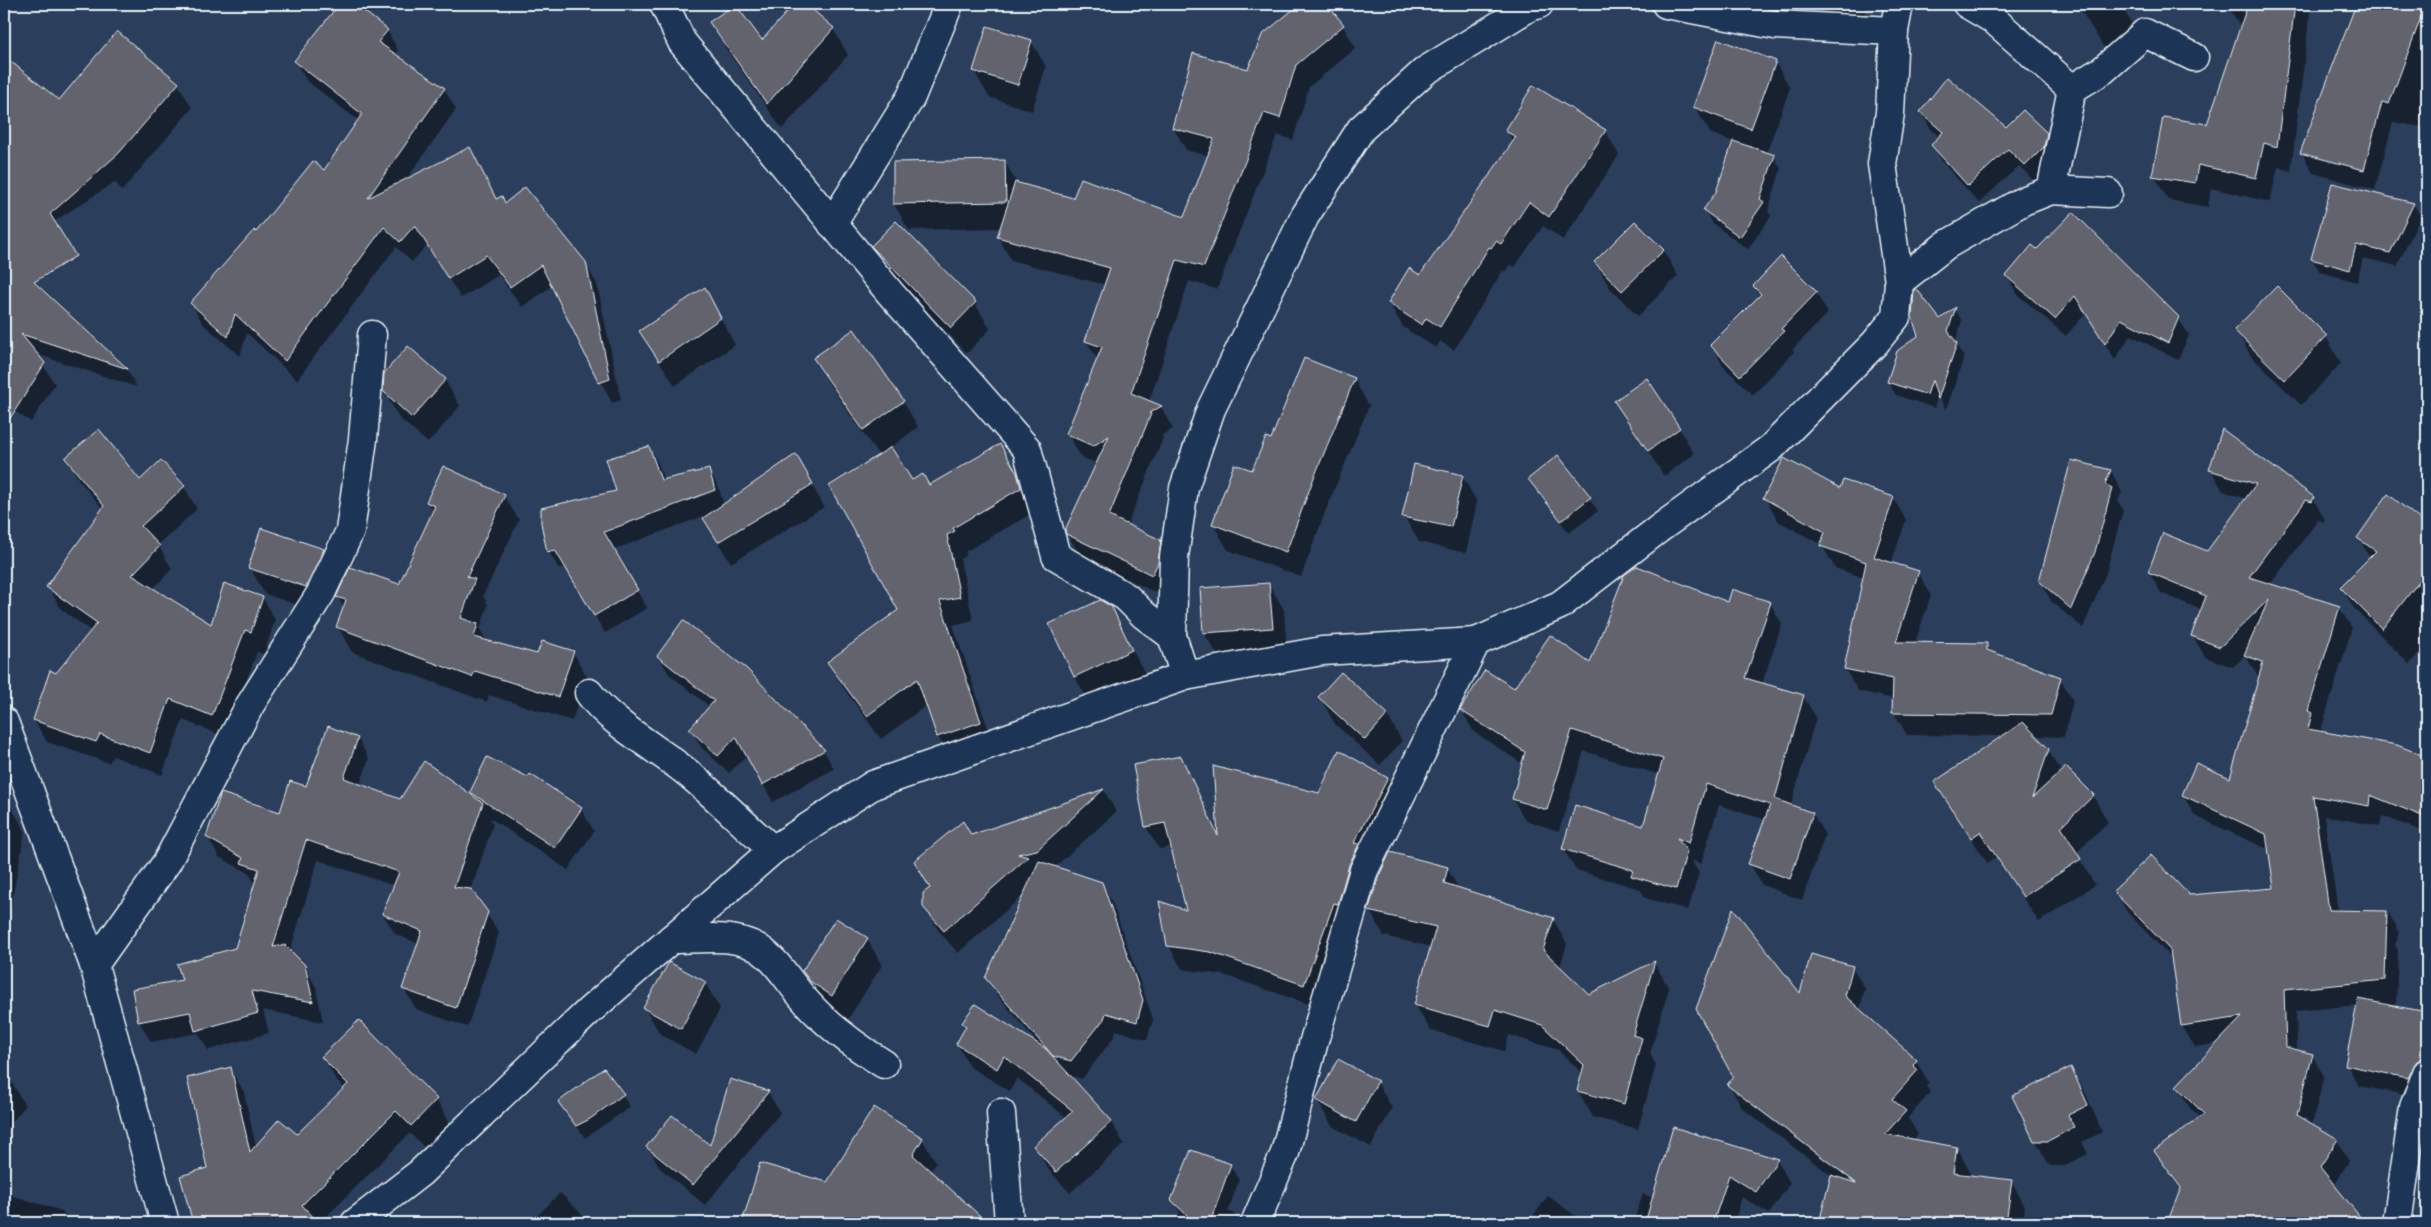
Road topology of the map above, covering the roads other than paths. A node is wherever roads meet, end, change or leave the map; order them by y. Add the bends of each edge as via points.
1 (664, 4) edge
2 (949, 4) edge
3 (1666, 4) edge
4 (1899, 4) edge
5 (1967, 4) edge
6 (1533, 5) edge
7 (1894, 30) junction
8 (2194, 57) dead end
9 (2072, 89) junction
10 (2051, 190) junction
11 (2108, 193) dead end
12 (832, 224) junction
13 (1899, 282) junction
14 (372, 335) dead end
15 (1172, 636) junction
16 (1476, 642) junction
17 (1185, 676) junction
18 (589, 693) dead end
19 (4, 722) edge
20 (773, 850) junction
21 (671, 939) junction
22 (94, 965) junction
23 (884, 1064) dead end
24 (2427, 1073) edge
25 (1000, 1113) dead end
26 (165, 1223) edge
27 (355, 1223) edge
28 (1009, 1223) edge
29 (1254, 1223) edge
30 (2396, 1223) edge

1 - 12 street via 682,42
2 - 12 street via 911,97
3 - 7 street via 1775,25
4 - 7 street
5 - 9 street via 1994,20
6 - 15 street via 1425,71 1361,129 1305,216 1210,409 1184,488 1174,556
7 - 13 street via 1890,113 1882,164
8 - 9 street via 2145,33 2103,70
9 - 10 street
10 - 11 street
10 - 13 street via 2023,201 1946,245
12 - 15 street via 1027,449 1056,556 1126,597
13 - 16 street via 1896,317 1875,343 1771,448 1560,605
14 - 22 street via 363,439 350,531 321,593 250,705 167,862
15 - 17 street
16 - 17 street via 1322,652
16 - 29 street via 1364,870 1285,1153
17 - 20 street via 873,785
18 - 20 street via 628,729 685,771
19 - 22 street
20 - 21 street
21 - 23 street via 728,938 758,948 780,969 804,1000 850,1042
21 - 27 street via 589,1011 420,1173
22 - 26 street
24 - 30 street via 2414,1107
25 - 28 street

